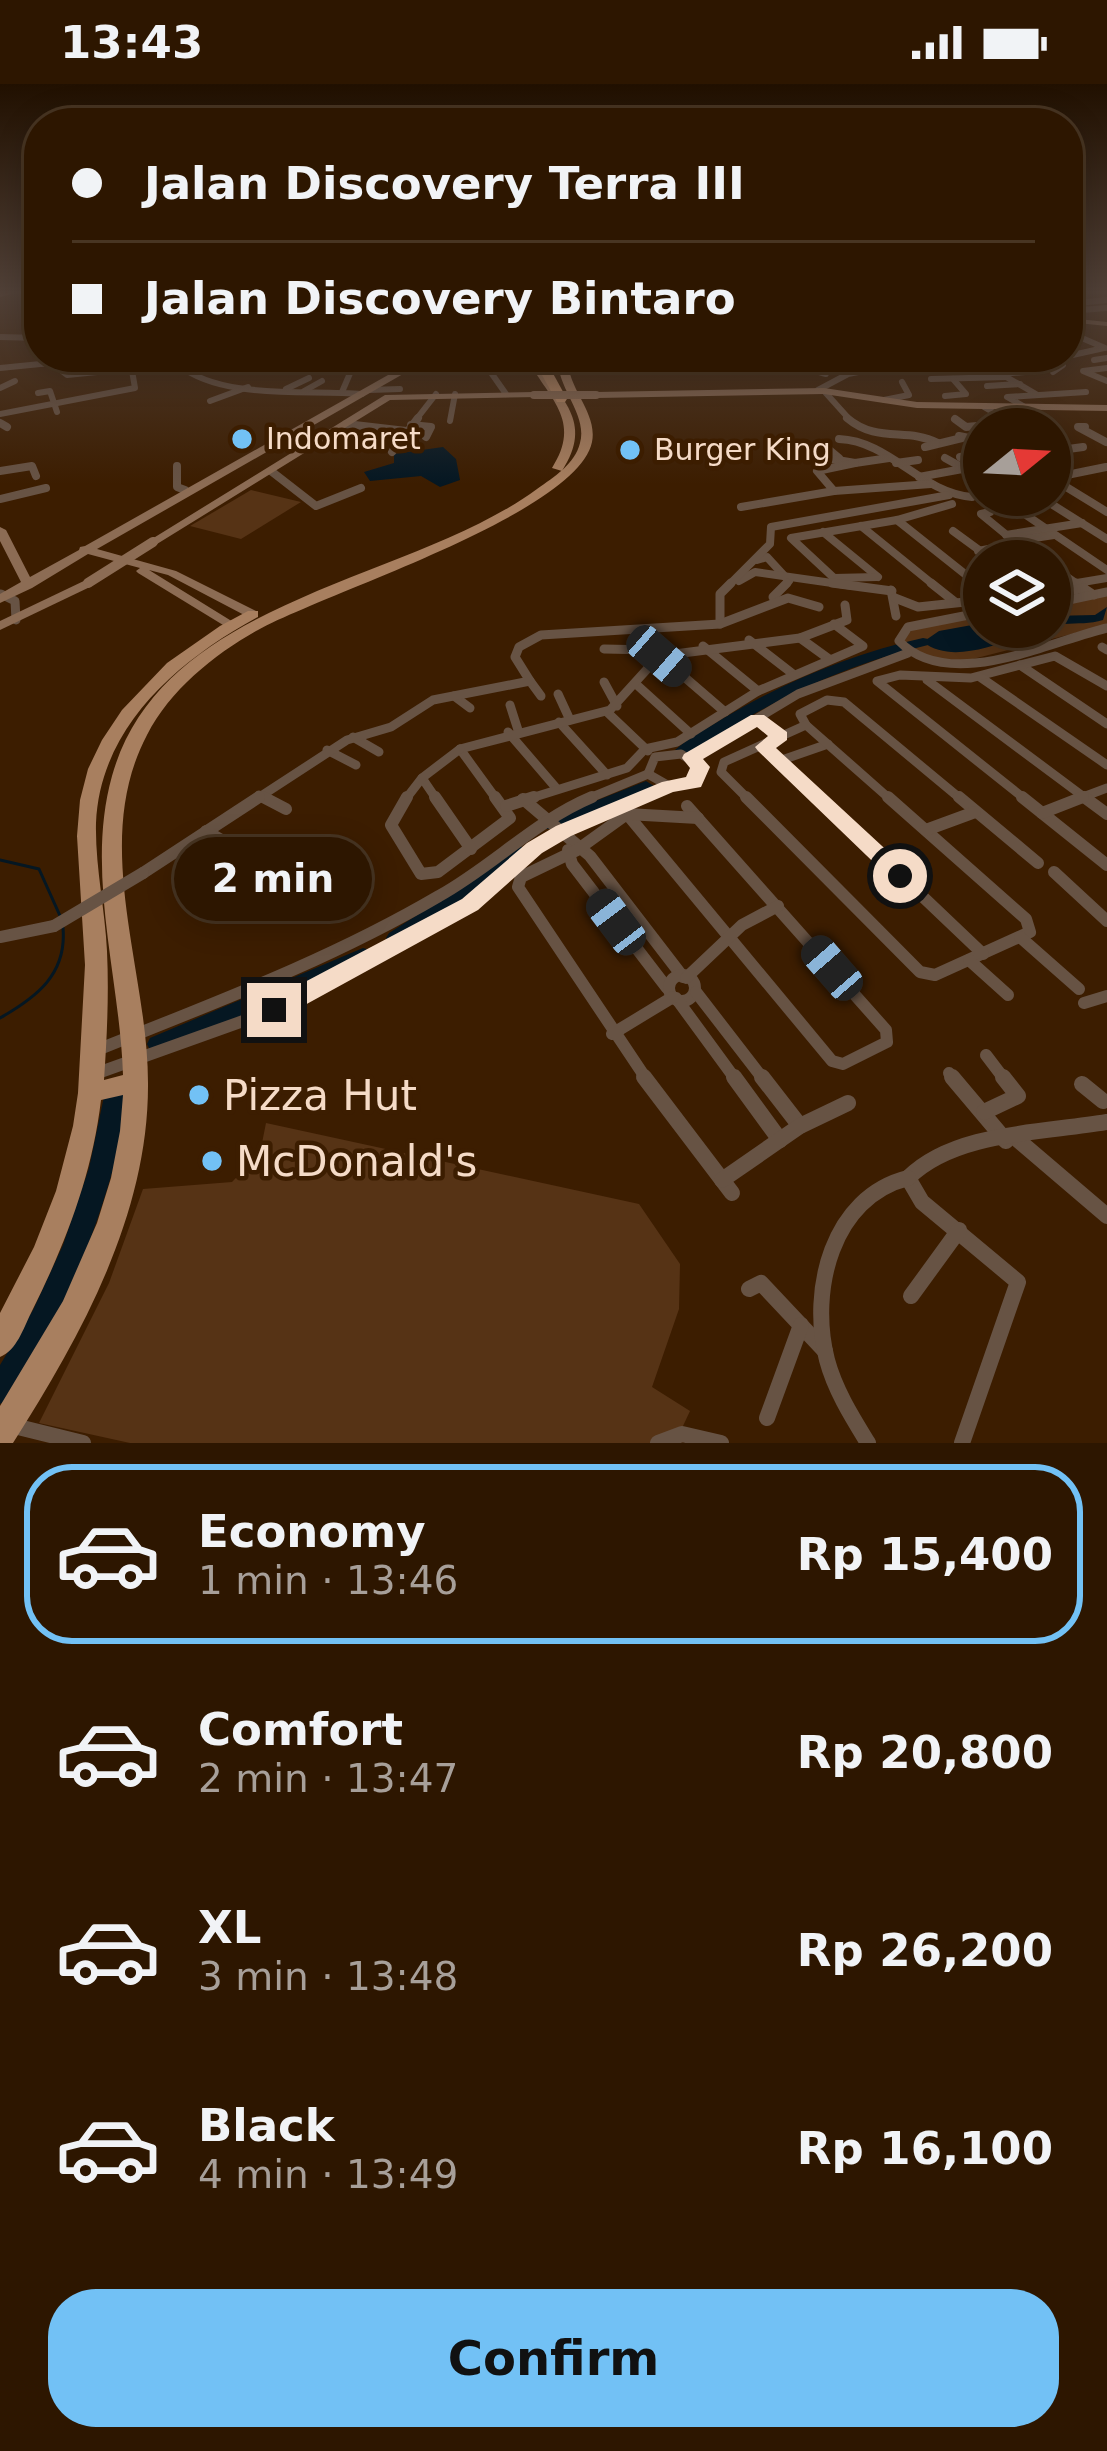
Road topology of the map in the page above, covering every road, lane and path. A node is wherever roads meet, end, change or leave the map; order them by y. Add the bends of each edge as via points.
1 (1107, 358) edge
2 (1094, 360) dead end
3 (1107, 368) edge
4 (133, 372) edge
5 (187, 372) edge
6 (354, 372) edge
7 (396, 372) edge
8 (397, 372) edge
9 (490, 372) edge
10 (543, 372) edge
11 (553, 372) edge
12 (559, 372) edge
13 (820, 372) edge
14 (858, 372) edge
15 (1025, 372) dead end
16 (189, 374) junction
17 (826, 374) dead end
18 (1007, 377) junction
19 (309, 378) dead end
20 (557, 378) junction
21 (952, 379) junction
22 (167, 380) dead end
23 (15, 381) dead end
24 (1107, 381) edge
25 (322, 382) dead end
26 (902, 382) dead end
27 (1023, 384) junction
28 (251, 386) junction
29 (987, 386) dead end
30 (0, 388) edge
31 (400, 389) dead end
32 (283, 390) junction
33 (301, 392) junction
34 (357, 392) junction
35 (820, 392) junction
36 (1086, 392) dead end
37 (38, 393) dead end
38 (1071, 393) junction
39 (436, 394) junction
40 (455, 394) junction
41 (506, 394) junction
42 (1036, 394) junction
43 (945, 396) junction
44 (565, 398) junction
45 (884, 400) junction
46 (210, 401) dead end
47 (959, 406) junction
48 (57, 407) junction
49 (985, 407) joint
50 (1015, 408) edge
51 (1022, 408) edge
52 (1090, 408) junction
53 (1107, 408) edge
54 (1071, 409) edge
55 (0, 413) edge
56 (955, 419) dead end
57 (450, 422) dead end
58 (346, 424) junction
59 (963, 425) edge
60 (1082, 425) dead end
61 (408, 428) junction
62 (330, 434) junction
63 (873, 435) junction
64 (426, 437) dead end
65 (963, 438) edge
66 (839, 439) dead end
67 (862, 440) junction
68 (938, 442) junction
69 (1106, 442) edge
70 (820, 443) dead end
71 (925, 447) dead end
72 (1083, 447) dead end
73 (370, 448) dead end
74 (1071, 449) edge
75 (392, 452) dead end
76 (1071, 455) edge
77 (814, 456) dead end
78 (1076, 457) dead end
79 (945, 458) dead end
80 (841, 460) junction
81 (918, 460) dead end
82 (893, 461) junction
83 (855, 463) junction
84 (177, 466) dead end
85 (1103, 466) edge
86 (963, 468) edge
87 (963, 469) edge
88 (0, 471) edge
89 (271, 471) junction
90 (1071, 473) edge
91 (299, 474) dead end
92 (36, 476) dead end
93 (917, 476) junction
94 (886, 478) dead end
95 (286, 481) junction
96 (346, 482) dead end
97 (931, 484) junction
98 (46, 488) dead end
99 (192, 488) junction
100 (14, 490) dead end
101 (362, 490) junction
102 (1071, 490) edge
103 (834, 491) junction
104 (0, 496) edge
105 (371, 497) dead end
106 (963, 498) edge
107 (951, 499) junction
108 (1107, 500) edge
109 (1092, 502) junction
110 (741, 507) dead end
111 (1107, 512) edge
112 (983, 516) edge
113 (1028, 516) edge
114 (1070, 516) edge
115 (898, 520) junction
116 (1082, 524) junction
117 (861, 526) junction
118 (0, 530) edge
119 (953, 531) dead end
120 (824, 532) junction
121 (1049, 532) junction
122 (1107, 539) edge
123 (965, 540) edge
124 (1014, 540) edge
125 (1019, 540) edge
126 (1019, 540) edge
127 (82, 551) junction
128 (757, 560) dead end
129 (963, 572) edge
130 (1107, 574) edge
131 (877, 577) junction
132 (1071, 580) edge
133 (789, 581) junction
134 (26, 583) junction
135 (736, 583) dead end
136 (1080, 586) junction
137 (1071, 589) edge
138 (1107, 592) edge
139 (894, 595) junction
140 (2, 596) edge
141 (1094, 596) junction
142 (773, 597) dead end
143 (752, 600) dead end
144 (1071, 600) edge
145 (963, 601) edge
146 (955, 602) junction
147 (740, 603) dead end
148 (935, 604) junction
149 (845, 605) dead end
150 (819, 607) dead end
151 (759, 611) junction
152 (253, 614) junction
153 (963, 614) edge
154 (896, 616) dead end
155 (948, 616) junction
156 (16, 620) junction
157 (720, 624) junction
158 (834, 624) junction
159 (232, 625) junction
160 (0, 626) edge
161 (1107, 628) edge
162 (800, 638) junction
163 (748, 640) junction
164 (703, 646) junction
165 (604, 649) dead end
166 (906, 651) junction
167 (659, 656) junction
168 (829, 659) junction
169 (954, 664) junction
170 (1020, 665) junction
171 (914, 672) junction
172 (793, 674) junction
173 (980, 676) junction
174 (955, 678) junction
175 (530, 681) junction
176 (604, 682) dead end
177 (637, 685) junction
178 (1107, 686) edge
179 (758, 691) junction
180 (558, 694) dead end
181 (454, 696) junction
182 (541, 696) dead end
183 (510, 705) dead end
184 (470, 708) dead end
185 (612, 709) junction
186 (725, 712) junction
187 (762, 716) junction
188 (564, 721) junction
189 (806, 724) junction
190 (1107, 724) edge
191 (513, 731) junction
192 (691, 734) junction
193 (784, 734) junction
194 (353, 737) junction
195 (828, 744) junction
196 (765, 747) junction
197 (459, 748) junction
198 (327, 750) junction
199 (379, 752) dead end
200 (650, 753) junction
201 (691, 758) junction
202 (779, 761) junction
203 (356, 765) dead end
204 (1107, 765) edge
205 (649, 774) junction
206 (120, 775) junction
207 (607, 775) junction
208 (95, 776) junction
209 (422, 778) junction
210 (669, 786) junction
211 (1107, 788) edge
212 (557, 789) junction
213 (537, 794) junction
214 (259, 795) junction
215 (1084, 797) junction
216 (523, 799) junction
217 (687, 806) dead end
218 (220, 809) dead end
219 (286, 809) dead end
220 (508, 809) junction
221 (236, 811) junction
222 (975, 812) junction
223 (1042, 813) junction
224 (627, 814) junction
225 (1107, 814) edge
226 (698, 818) junction
227 (556, 824) junction
228 (926, 830) junction
229 (206, 831) junction
230 (471, 849) junction
231 (238, 850) dead end
232 (573, 852) junction
233 (1038, 863) dead end
234 (1107, 865) edge
235 (1054, 872) dead end
236 (778, 906) junction
237 (1107, 921) edge
238 (368, 935) junction
239 (0, 937) edge
240 (729, 937) junction
241 (1020, 937) junction
242 (386, 954) junction
243 (976, 957) junction
244 (689, 982) junction
245 (672, 994) junction
246 (1008, 995) dead end
247 (1107, 996) edge
248 (612, 1034) junction
249 (986, 1055) dead end
250 (136, 1062) junction
251 (92, 1073) junction
252 (949, 1073) dead end
253 (1082, 1084) dead end
254 (1099, 1102) edge
255 (848, 1103) dead end
256 (984, 1112) junction
257 (1107, 1122) edge
258 (800, 1126) junction
259 (780, 1140) junction
260 (1012, 1140) junction
261 (908, 1178) junction
262 (1107, 1216) edge
263 (959, 1230) junction
264 (749, 1289) dead end
265 (911, 1296) dead end
266 (801, 1325) junction
267 (0, 1342) edge
268 (825, 1351) junction
269 (767, 1418) dead end
270 (3, 1429) edge
271 (83, 1443) edge
272 (658, 1443) edge
273 (721, 1443) edge
274 (868, 1443) edge
275 (962, 1443) edge

1 - 2 street
3 - 24 street via 1083,370
4 - 48 street via 137,386
5 - 16 street
6 - 34 street
7 - 34 street
8 - 34 street
9 - 41 street
10 - 44 main road via 543,382
11 - 20 highway
12 - 20 main road
13 - 17 street
14 - 35 street
15 - 18 street via 1001,374
16 - 22 street
16 - 28 street
18 - 21 street
18 - 27 street
19 - 32 street
20 - 44 highway
21 - 43 street via 966,394
21 - 43 street via 929,382
23 - 30 street
25 - 33 street
26 - 45 street via 909,394
27 - 29 street
27 - 42 street
28 - 32 street
28 - 46 street
31 - 34 street
32 - 33 street
33 - 34 street
34 - 99 street
35 - 41 street, bridge
35 - 45 street
35 - 63 street
36 - 38 street
37 - 48 street via 50,392
38 - 42 street
38 - 52 street
39 - 40 street
39 - 58 street via 392,396
39 - 61 street
40 - 41 street
40 - 57 street
42 - 51 street via 1007,397
43 - 47 street
44 - 152 main road via 573,440 538,485
44 - 206 main road via 586,424 587,441 562,481 216,650 149,716
45 - 47 street via 920,409
47 - 49 street
48 - 55 street
49 - 50 street
52 - 53 street
52 - 54 street
56 - 59 street
58 - 61 street
58 - 62 street
60 - 69 street
61 - 64 street via 431,427
61 - 75 street
62 - 73 street
62 - 89 street
63 - 67 street
63 - 68 street via 921,434
65 - 68 street
66 - 67 street
67 - 82 street
68 - 71 street
70 - 80 street
72 - 74 street
76 - 78 street
77 - 80 street
79 - 86 street
80 - 83 street
81 - 82 street
82 - 83 street
82 - 93 street
83 - 103 street via 817,471
84 - 99 street via 177,488
85 - 90 street
87 - 93 street
88 - 92 street via 32,466
89 - 95 street
89 - 156 street, bridge
91 - 95 street
93 - 94 street
93 - 97 street
95 - 101 street via 318,506
96 - 101 street
97 - 103 street
97 - 107 street
98 - 104 street
99 - 127 street
100 - 104 street
101 - 105 street
102 - 109 street
103 - 110 street
106 - 107 street
107 - 115 street
107 - 157 street via 771,527 770,544 720,594
108 - 109 street
109 - 111 street
112 - 124 street
113 - 121 street
114 - 116 street
115 - 117 street
115 - 129 street
116 - 121 street
116 - 122 street
117 - 120 street
117 - 146 street
118 - 134 street
119 - 123 street
120 - 131 street
120 - 131 street via 793,538 834,578
121 - 125 street
121 - 126 street
121 - 130 street
127 - 134 street
127 - 152 street via 172,573
127 - 159 street via 149,574
128 - 133 street via 767,556
130 - 136 street
131 - 139 street
132 - 136 street
133 - 135 street via 751,572
133 - 139 street
133 - 142 street
134 - 140 street
136 - 137 street
136 - 141 street
138 - 141 street
139 - 148 street via 912,606
139 - 154 street
140 - 156 street via 15,601
141 - 144 street
143 - 151 street
145 - 146 street
146 - 148 street
147 - 151 street
148 - 155 street
149 - 158 street via 848,617
150 - 151 street via 788,598
151 - 157 street
152 - 159 main road
153 - 155 street
155 - 166 street via 898,634
156 - 160 street
157 - 175 street via 548,633 515,657
158 - 162 street
158 - 168 street via 863,646
159 - 208 main road via 138,701
161 - 169 street
162 - 163 street
162 - 168 street
163 - 164 street
163 - 172 street
164 - 167 street
164 - 179 street
165 - 167 street via 646,648
166 - 169 street
166 - 187 street via 833,677
167 - 177 street
167 - 186 street
168 - 172 street
169 - 174 street
170 - 173 street
170 - 178 street via 1059,656
170 - 190 street
171 - 174 street
171 - 215 street
171 - 223 street via 877,683
172 - 179 street
173 - 174 street
173 - 204 street
175 - 181 street
175 - 182 street
176 - 185 street
177 - 185 street
177 - 192 street
179 - 186 street
180 - 188 street
181 - 184 street
181 - 194 street
183 - 191 street
185 - 188 street
185 - 200 street
186 - 192 street
187 - 193 street
187 - 201 street
188 - 191 street
188 - 207 street
189 - 193 street
189 - 195 street
189 - 222 street via 800,714 827,700 844,702
191 - 197 street
191 - 212 street
192 - 200 street
193 - 196 street
194 - 198 street
194 - 199 street
195 - 202 street
195 - 228 street
196 - 202 street
196 - 243 street via 724,762 721,772 920,972 935,975
197 - 209 street
197 - 220 street
198 - 203 street
198 - 214 street
200 - 201 street
200 - 205 street
200 - 207 street
201 - 210 street via 699,778
202 - 243 street
205 - 210 street
205 - 227 street
206 - 208 main road
206 - 250 main road via 113,833
207 - 212 street
208 - 251 main road via 87,833 96,950
209 - 230 street
209 - 230 street via 392,825 421,874
210 - 227 street
211 - 215 street
212 - 213 street
213 - 216 street
213 - 227 street
214 - 219 street
214 - 221 street
215 - 223 street
215 - 225 street
216 - 220 street
216 - 227 street
217 - 226 street
218 - 221 street
220 - 230 street via 503,827
221 - 229 street
222 - 228 street
222 - 233 street
223 - 234 street
224 - 226 street
224 - 232 street
224 - 240 street
226 - 236 street
227 - 232 street
227 - 238 street
227 - 242 street via 470,905
228 - 241 street via 1028,922 1030,932
229 - 231 street
229 - 239 street, bridge via 54,926
232 - 244 street via 590,856
232 - 245 street
232 - 248 street via 520,877 518,887
235 - 237 street
236 - 240 street
236 - 240 street via 889,1035 884,1045 834,1062
238 - 242 street
238 - 250 street
240 - 244 street
241 - 243 street
241 - 247 street via 1081,996
242 - 250 street via 274,1010
243 - 246 street
244 - 245 street
244 - 245 street via 671,980
244 - 258 street
245 - 248 street
245 - 259 street
248 - 259 street via 727,1186
249 - 256 street via 1018,1096
250 - 251 main road
250 - 251 street
250 - 270 main road via 122,1184 96,1262
251 - 267 main road via 64,1208
252 - 256 street
253 - 254 street
255 - 258 street
256 - 260 street
257 - 260 street
258 - 259 street
260 - 261 street via 952,1149 918,1164
260 - 262 street
261 - 263 street via 922,1202
261 - 268 street via 860,1202 827,1255
263 - 265 street
263 - 275 street via 1008,1268 1019,1289
264 - 266 street via 761,1283
266 - 268 street
266 - 269 street
268 - 274 street
270 - 271 street
272 - 273 street via 682,1434

